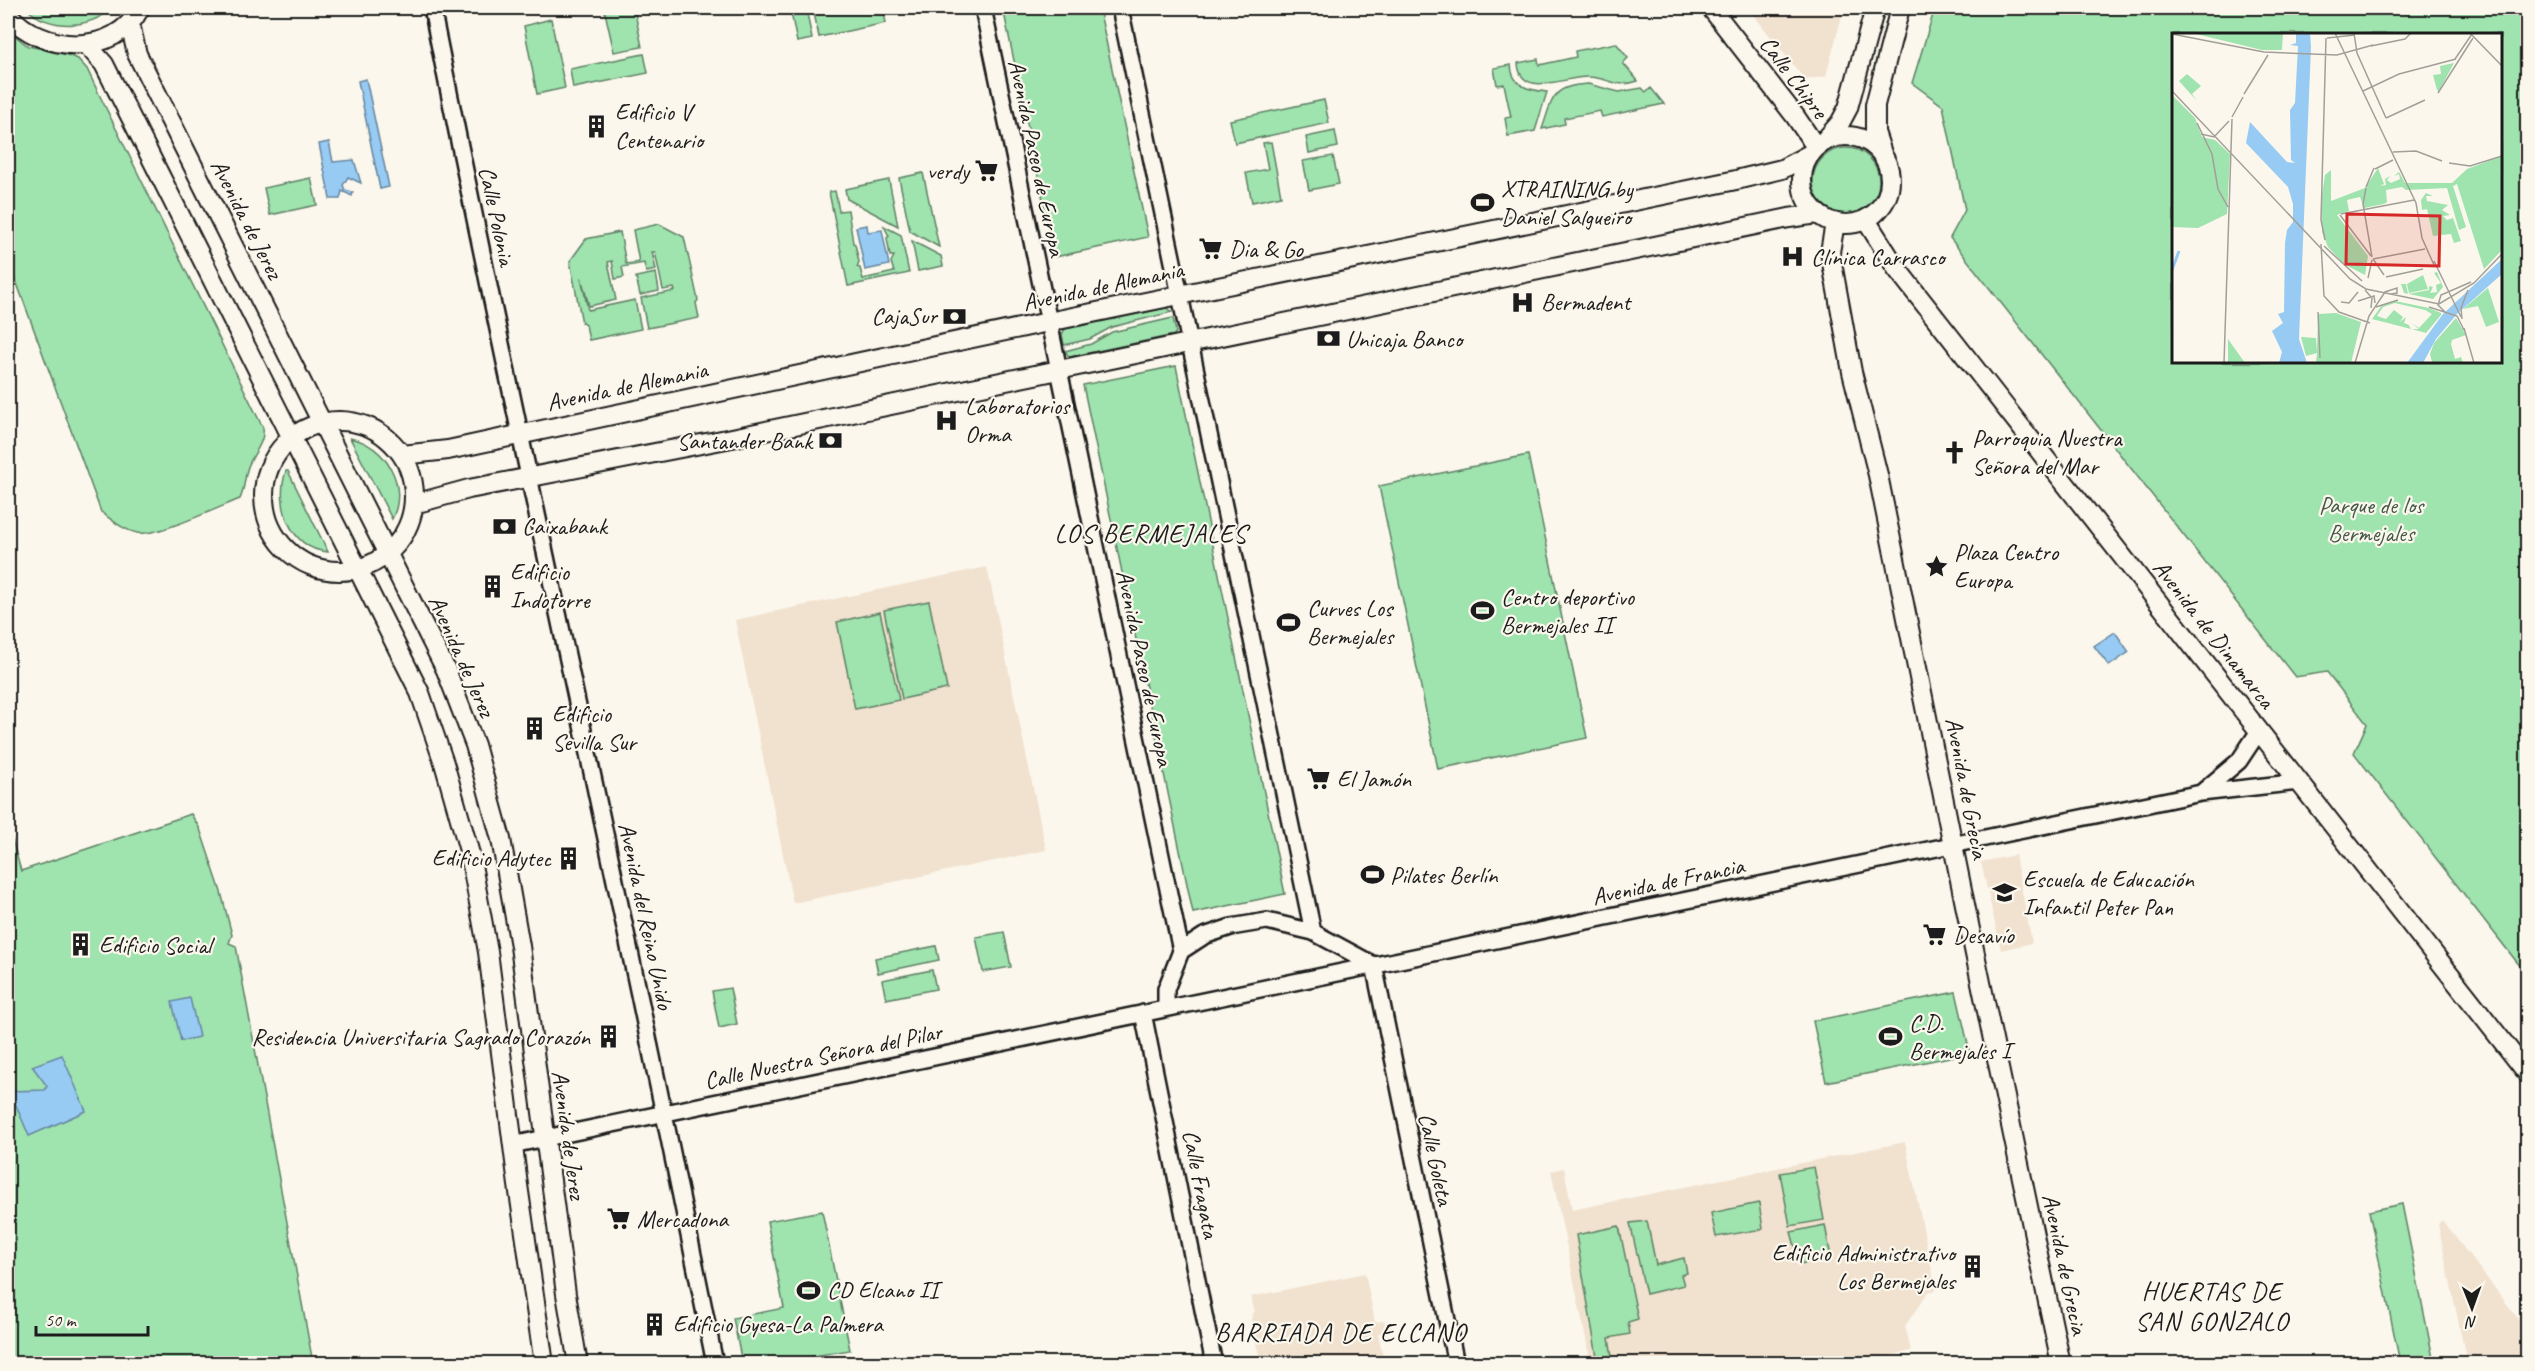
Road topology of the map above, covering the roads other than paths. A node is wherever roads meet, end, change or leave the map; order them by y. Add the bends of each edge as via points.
1 (140, 8) edge
2 (432, 8) edge
3 (983, 8) edge
4 (1120, 8) edge
5 (1711, 8) edge
6 (1875, 8) edge
7 (1900, 8) edge
8 (8, 14) edge
9 (130, 24) junction
10 (87, 45) junction
11 (1817, 147) junction
12 (1882, 153) junction
13 (1818, 214) junction
14 (1866, 220) junction
15 (1835, 223) junction
16 (1180, 295) junction
17 (1048, 322) junction
18 (1188, 342) junction
19 (1060, 370) junction
20 (322, 422) junction
21 (520, 433) junction
22 (291, 437) junction
23 (402, 455) junction
24 (528, 479) junction
25 (414, 504) junction
26 (387, 553) junction
27 (358, 568) junction
28 (2259, 731) junction
29 (2239, 761) junction
30 (2299, 782) junction
31 (2247, 788) junction
32 (2201, 793) junction
33 (1954, 844) junction
34 (1313, 932) junction
35 (1181, 951) junction
36 (1374, 965) junction
37 (1166, 1008) junction
38 (1143, 1013) junction
39 (2528, 1074) edge
40 (665, 1112) junction
41 (546, 1137) junction
42 (512, 1145) junction
43 (544, 1364) edge
44 (578, 1364) edge
45 (715, 1364) edge
46 (1214, 1364) edge
47 (1456, 1364) edge
48 (2061, 1364) edge

1 - 9 main road
2 - 21 street, Calle Polonia
3 - 17 street, Avenida Paseo de Europa
4 - 16 street
5 - 11 main road, Calle Chipre
6 - 11 main road via 1848,108
7 - 12 main road via 1875,105 1875,132
8 - 10 main road via 16,24 46,39
9 - 10 main road via 117,35
9 - 20 main road, Avenida de Jerez via 137,54
10 - 22 main road via 104,64
11 - 12 main road via 1845,135 1856,136
11 - 13 main road via 1802,181 1806,199
11 - 16 main road, Avenida de Alemania via 1782,169 1736,180
12 - 14 main road via 1890,171 1890,190 1881,208
13 - 15 main road
13 - 18 main road
14 - 15 main road
14 - 28 main road, Avenida de Dinamarca via 1892,263
15 - 33 main road, Avenida de Grecia via 1830,241 1832,266
16 - 17 main road, Avenida de Alemania
16 - 18 street
17 - 19 street, Avenida Paseo de Europa
17 - 21 main road, Avenida de Alemania
18 - 19 main road
18 - 34 street
19 - 24 main road
19 - 35 street, Avenida Paseo de Europa
20 - 22 main road
20 - 23 main road via 363,424 386,437
20 - 26 main road, Avenida de Jerez
21 - 23 main road, Avenida de Alemania via 437,452
21 - 24 street, Calle Polonia
22 - 27 main road
22 - 27 main road via 273,458 264,482 264,508 273,533 290,553 313,567 339,571
23 - 25 main road via 413,480
24 - 25 main road
24 - 40 street, Avenida del Reino Unido
25 - 26 main road via 405,532
26 - 27 main road
26 - 41 main road, Avenida de Jerez via 446,670 475,745 501,839
27 - 42 main road via 420,693 470,854 488,952
28 - 29 street
28 - 30 main road, Avenida de Dinamarca
29 - 31 street via 2234,773
29 - 32 street
30 - 31 street, Avenida de Francia
30 - 39 main road, Avenida de Dinamarca
31 - 32 street, Avenida de Francia
32 - 33 street, Avenida de Francia
33 - 36 street, Avenida de Francia
33 - 48 main road, Avenida de Grecia
34 - 35 street via 1267,921 1204,936
34 - 36 street
35 - 37 street via 1166,990
36 - 37 street, Avenida de Francia
36 - 47 street, Calle Goleta
37 - 38 street, Avenida de Francia
38 - 40 street, Calle Nuestra Señora del Pilar
38 - 46 street, Calle Fragata
40 - 41 street, Calle Nuestra Señora del Pilar
40 - 45 street, Avenida del Reino Unido
41 - 42 street, Calle Nuestra Señora del Pilar
41 - 44 main road, Avenida de Jerez
42 - 43 main road

